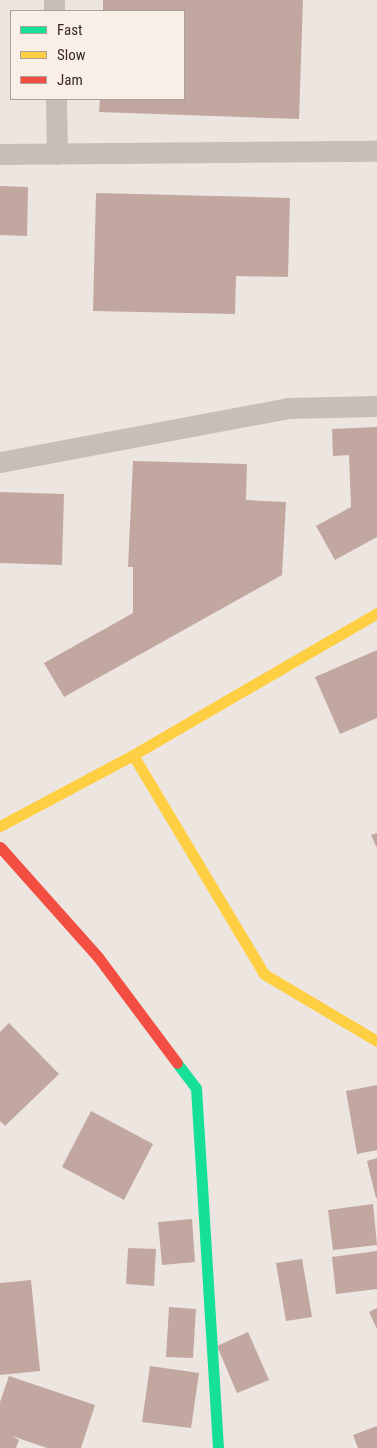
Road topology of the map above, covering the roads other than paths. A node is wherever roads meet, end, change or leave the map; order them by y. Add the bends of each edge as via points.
1 (56, 100) edge
2 (377, 151) edge
3 (0, 154) edge
4 (57, 154) junction
5 (377, 406) edge
6 (0, 462) edge
7 (377, 613) edge
8 (134, 756) junction
9 (0, 826) edge
10 (0, 847) edge
11 (377, 1041) edge
12 (218, 1448) edge

1 - 4 lane
2 - 4 lane
3 - 4 lane
5 - 6 lane via 288,408
7 - 8 street
8 - 9 street
8 - 11 street via 264,974
10 - 12 street via 98,957 196,1088

